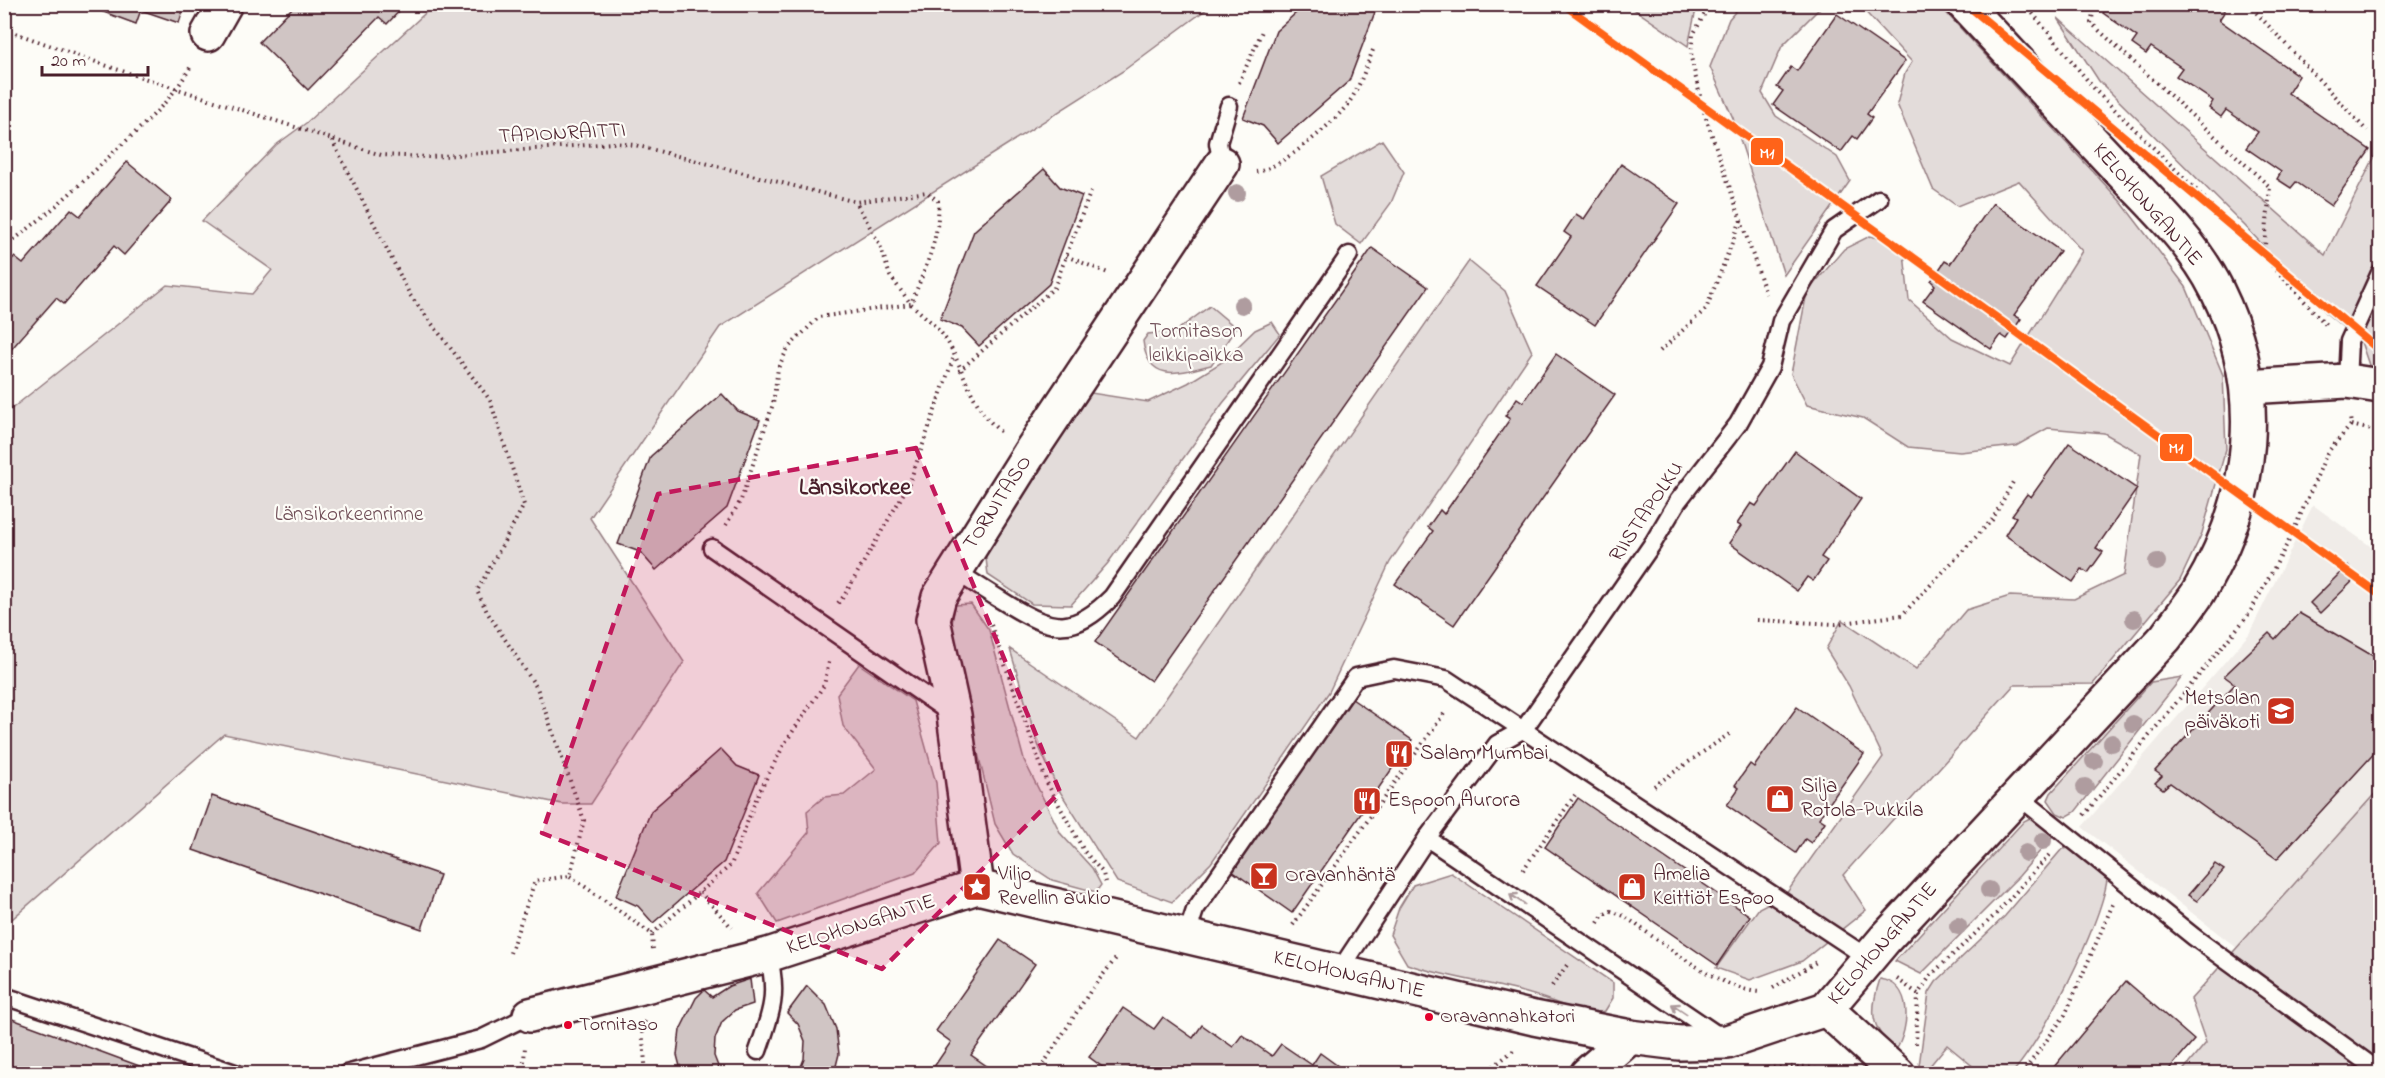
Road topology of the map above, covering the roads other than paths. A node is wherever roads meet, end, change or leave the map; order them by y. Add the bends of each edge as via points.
1 (225, 4) edge
2 (1964, 4) edge
3 (208, 34) dead end
4 (1229, 106) road end
5 (1222, 164) joint
6 (1879, 199) dead end
7 (1349, 255) dead end
8 (2380, 273) edge
9 (2347, 381) junction
10 (2380, 386) edge
11 (2247, 387) junction
12 (712, 548) road end
13 (965, 578) junction
14 (954, 715) junction
15 (1524, 729) junction
16 (2017, 795) junction
17 (1427, 838) junction
18 (977, 887) junction
19 (1186, 937) junction
20 (1857, 951) junction
21 (758, 958) junction
22 (1338, 973) junction
23 (4, 996) edge
24 (1826, 1009) junction
25 (530, 1015) joint
26 (1630, 1037) junction
27 (1727, 1042) junction
28 (758, 1051) dead end
29 (1907, 1062) edge
30 (2380, 1072) edge
31 (238, 1074) edge
32 (345, 1074) edge
33 (1587, 1074) edge

1 - 3 street
2 - 11 street, KELOHONGANTIE via 2182,238 2217,288 2236,338
4 - 5 lane via 1218,143
5 - 13 street, TORNITASO via 1029,454
6 - 15 lane, RIISTAPOLKU via 1834,230 1780,321 1770,367 1738,424 1678,501
7 - 13 lane via 1112,597 1097,612 1081,622 1060,626 1037,622
8 - 9 lane via 2349,341
9 - 10 street
9 - 11 street
11 - 16 street, KELOHONGANTIE via 2249,449 2238,501 2222,547 2197,594 2166,637
12 - 14 lane
13 - 14 street, TORNITASO via 939,597 933,620
14 - 18 street, TORNITASO
15 - 17 lane, RIISTAPOLKU via 1497,744
15 - 19 lane via 1446,679 1394,669 1356,677 1195,910
15 - 20 lane
16 - 20 street, KELOHONGANTIE
16 - 30 lane via 2194,937
17 - 22 lane
27 -> 17 lane
18 - 19 street, KELOHONGANTIE
18 - 21 street, KELOHONGANTIE
19 - 22 street, KELOHONGANTIE
20 - 24 street, KELOHONGANTIE
21 - 25 street, KELOHONGANTIE
21 - 28 lane via 775,984
22 - 26 street, KELOHONGANTIE via 1531,1029
23 - 31 lane
24 - 27 street, KELOHONGANTIE
24 - 29 street
25 - 32 lane via 481,1039
26 - 27 street, KELOHONGANTIE via 1679,1043
26 - 33 street

